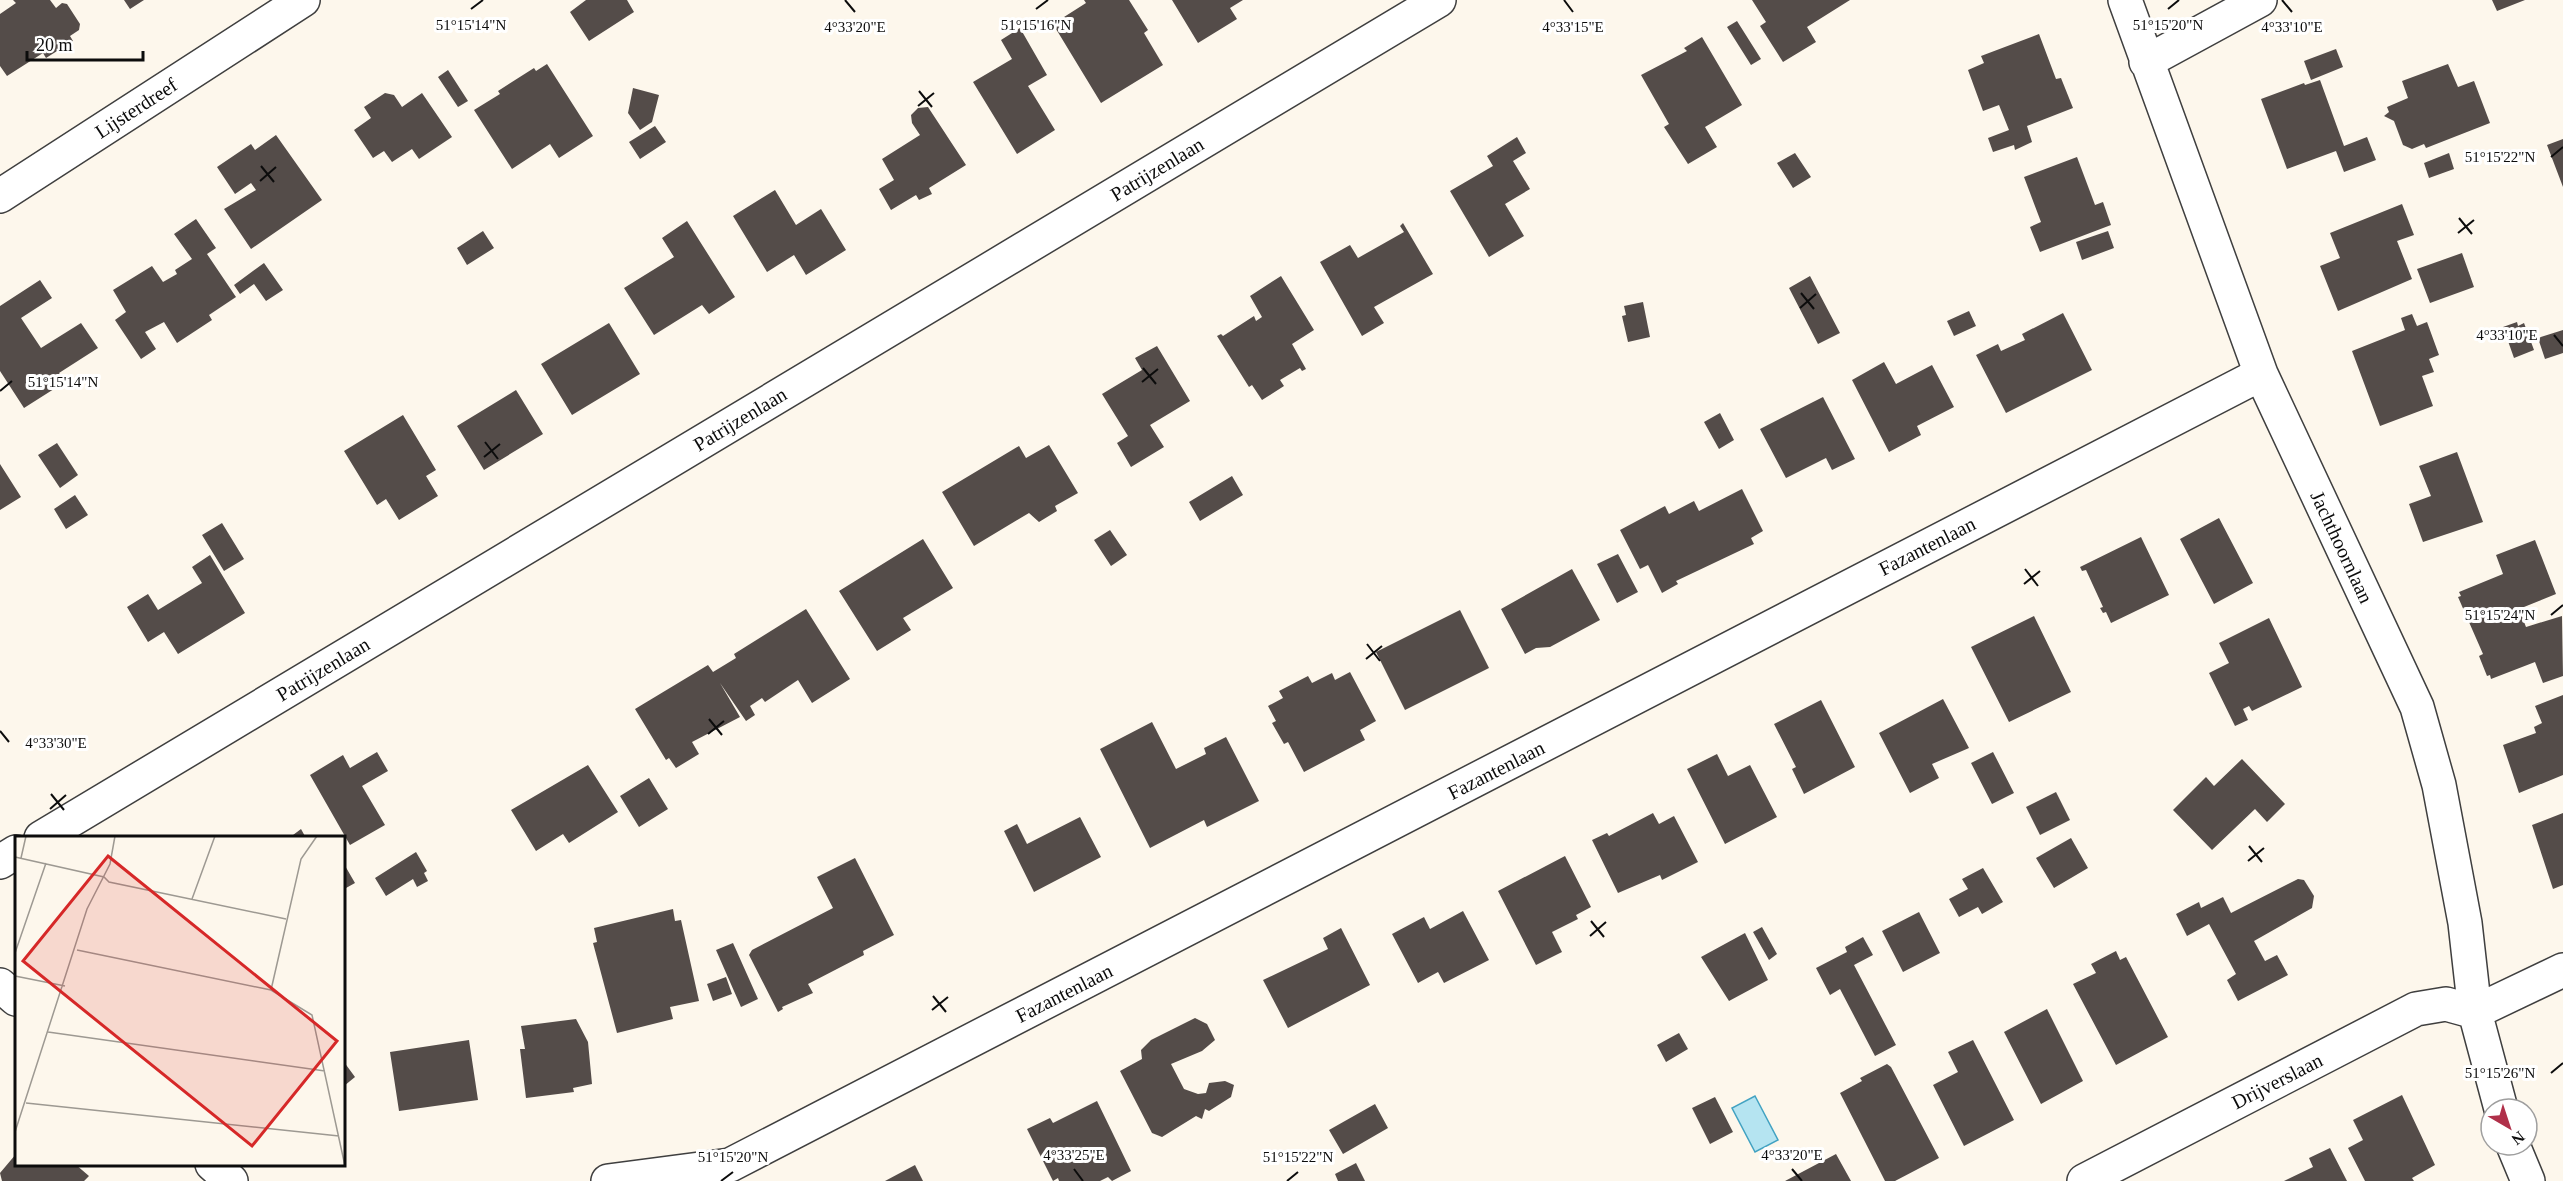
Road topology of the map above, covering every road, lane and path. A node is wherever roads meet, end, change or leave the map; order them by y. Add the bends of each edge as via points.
1 (303, 0) edge
2 (1439, 0) edge
3 (2125, 0) edge
4 (2260, 0) edge
5 (2146, 62) junction
6 (0, 196) edge
7 (2261, 374) junction
8 (43, 836) edge
9 (15, 853) edge
10 (0, 862) edge
11 (2563, 970) edge
12 (0, 985) edge
13 (15, 998) edge
14 (2475, 1012) junction
15 (2498, 1097) edge
16 (2518, 1157) edge
17 (214, 1166) edge
18 (734, 1173) edge
19 (231, 1181) edge
20 (608, 1181) edge
21 (2084, 1181) edge
22 (2528, 1181) edge

1 - 6 street, Lijsterdreef
2 - 8 street, Patrijzenlaan
3 - 5 street, Jachthoornlaan
4 - 5 street
5 - 7 street, Jachthoornlaan
7 - 14 street, Jachthoornlaan via 2417,707 2439,785 2465,922
7 - 18 street, Fazantenlaan
9 - 10 street
11 - 14 street
12 - 13 street
14 - 15 street, Jachthoornlaan
14 - 21 street, Drijverslaan via 2446,1004 2416,1009
16 - 22 street
17 - 19 street
18 - 20 street

